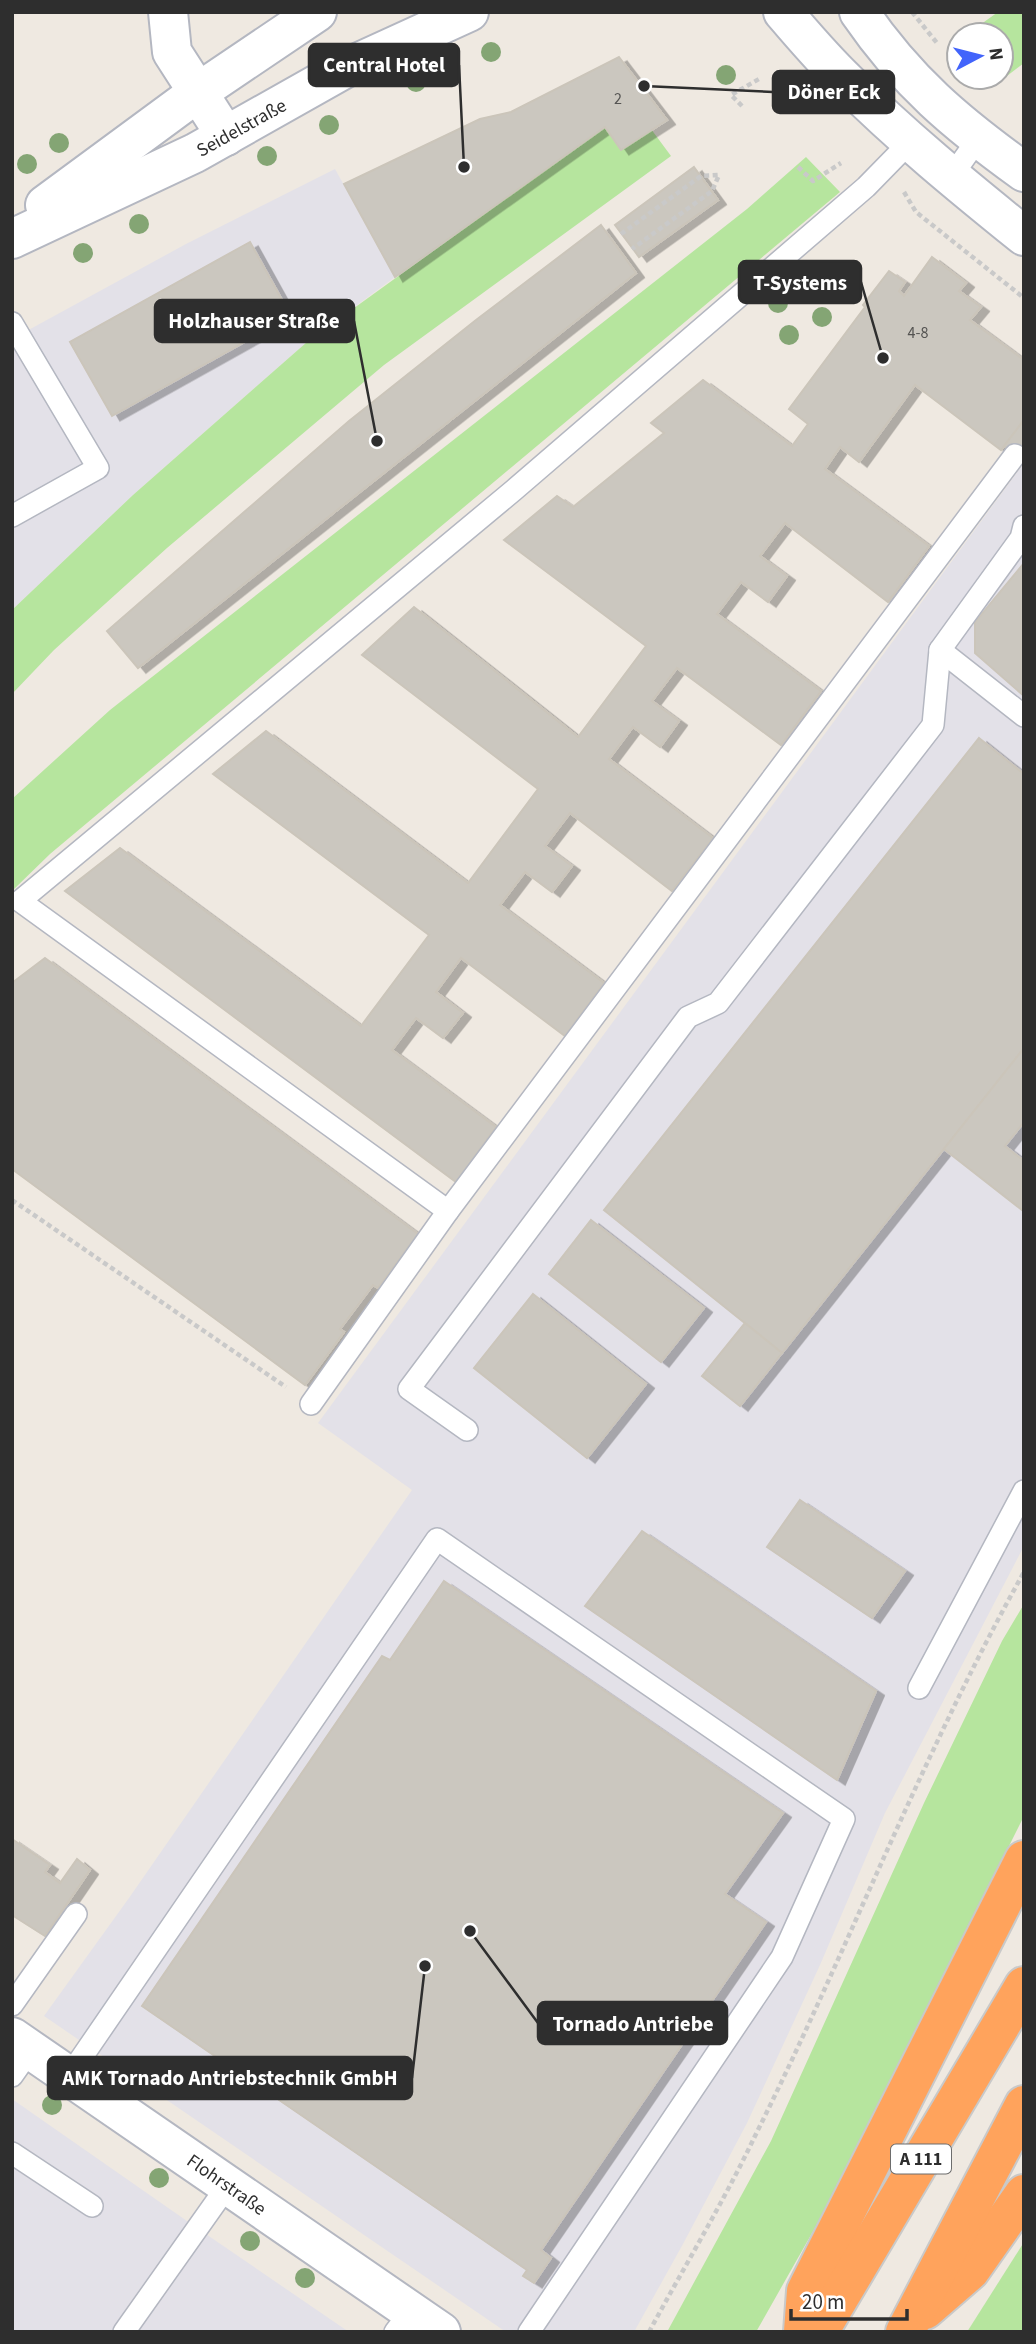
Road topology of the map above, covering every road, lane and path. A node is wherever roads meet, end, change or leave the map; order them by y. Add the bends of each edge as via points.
1 (168, 12) edge
2 (317, 12) edge
3 (469, 12) edge
4 (783, 12) edge
5 (859, 12) edge
6 (912, 12) edge
7 (942, 49) dead end
8 (758, 79) dead end
9 (197, 93) junction
10 (742, 106) dead end
11 (226, 136) junction
12 (978, 139) junction
13 (911, 141) junction
14 (841, 163) dead end
15 (798, 167) dead end
16 (1024, 172) edge
17 (951, 177) junction
18 (12, 229) edge
19 (621, 234) dead end
20 (1024, 236) edge
21 (12, 239) edge
22 (632, 249) dead end
23 (12, 323) edge
24 (1015, 455) dead end
25 (12, 516) edge
26 (1024, 526) edge
27 (940, 650) junction
28 (1024, 716) edge
29 (16, 905) edge
30 (12, 1200) edge
31 (448, 1211) junction
32 (311, 1404) joint
33 (467, 1430) dead end
34 (1024, 1491) edge
35 (1024, 1572) edge
36 (919, 1688) dead end
37 (1024, 1860) edge
38 (76, 1914) dead end
39 (1024, 1986) edge
40 (12, 2005) edge
41 (18, 2054) edge
42 (69, 2076) junction
43 (1024, 2105) edge
44 (12, 2153) edge
45 (228, 2185) junction
46 (1024, 2194) edge
47 (92, 2206) dead end
48 (416, 2325) edge
49 (906, 2329) edge
50 (124, 2332) edge
51 (530, 2332) edge
52 (649, 2332) edge
53 (803, 2332) edge
54 (819, 2332) edge

1 - 9 main road via 172,52
2 - 9 main road
3 - 11 main road, Seidelstraße via 344,69
4 - 13 main road via 843,78
5 - 12 main road via 917,86
6 - 7 path
8 - 10 path via 731,95
9 - 11 main road
9 - 18 main road
11 - 21 main road, Seidelstraße
12 - 16 main road
12 - 17 lane
13 - 17 main road
13 - 29 lane via 866,187 514,490
14 - 15 path via 813,181
17 - 20 main road
19 - 22 path via 701,176 719,175 712,191
23 - 25 lane via 97,468
24 - 31 lane
26 - 27 lane via 1021,538
27 - 28 lane
27 - 33 lane via 933,725 718,1003 688,1017 410,1389
29 - 31 lane
30 - 32 path
31 - 32 lane
34 - 36 lane
35 - 52 path via 919,1782 755,2137
37 - 53 highway via 806,2291
38 - 40 lane
39 - 54 highway, A 111
41 - 42 main road, Flohrstraße
42 - 45 main road, Flohrstraße
42 - 51 lane via 438,1539 844,1819 782,1957
43 - 49 highway
44 - 47 lane
45 - 48 main road, Flohrstraße
45 - 50 lane
46 - 49 highway via 970,2271

